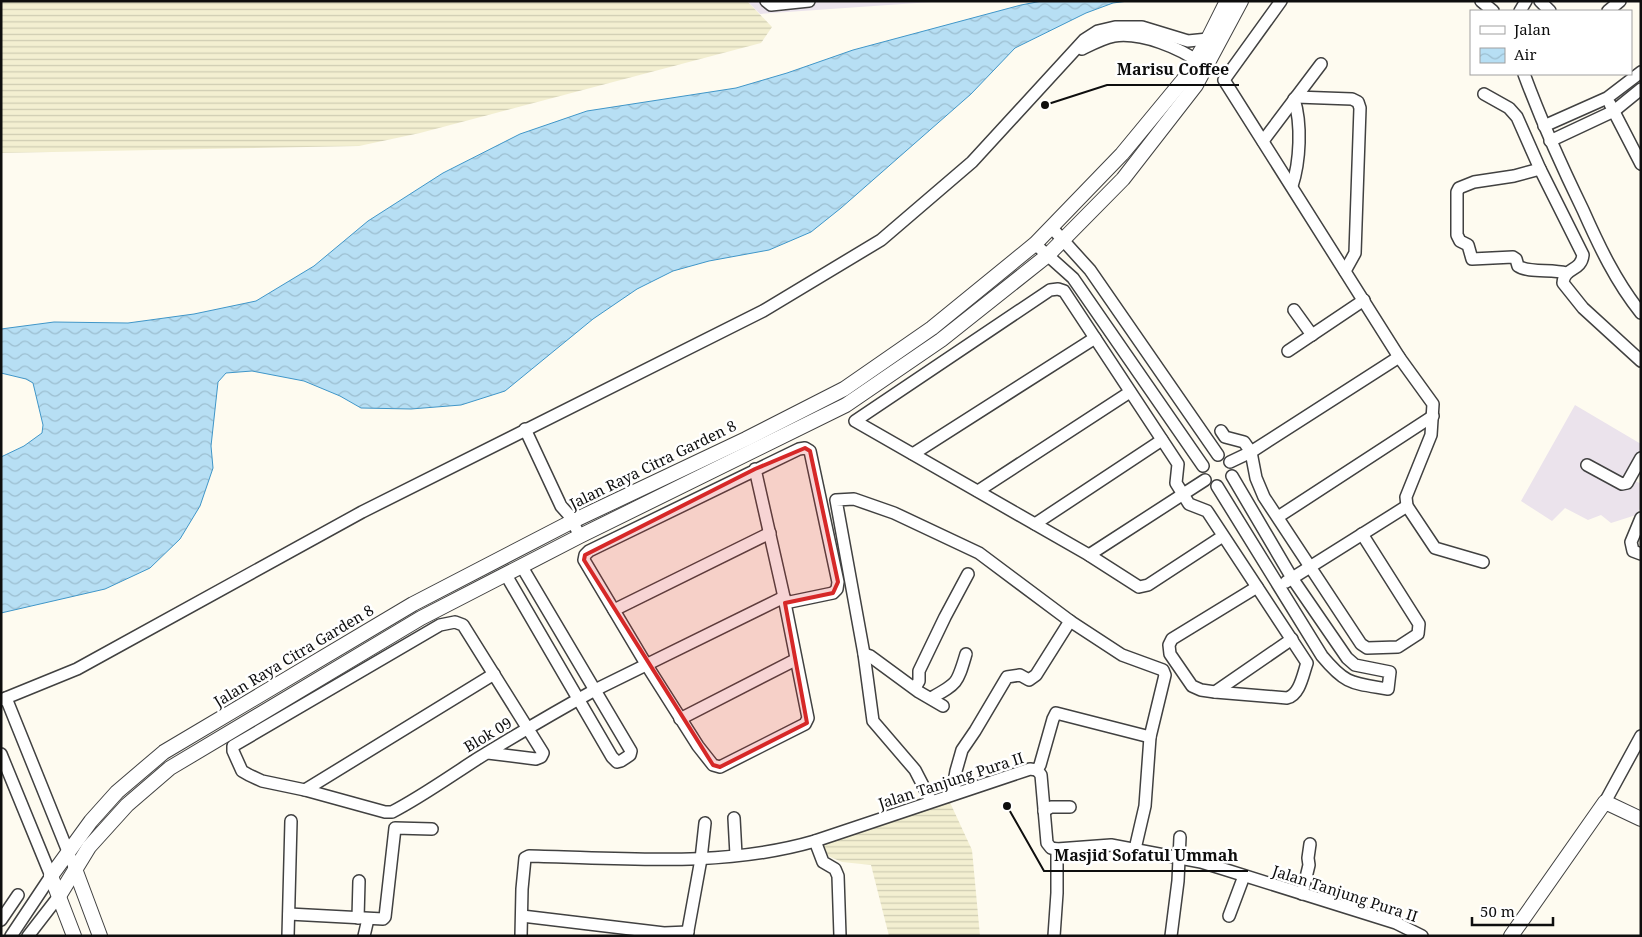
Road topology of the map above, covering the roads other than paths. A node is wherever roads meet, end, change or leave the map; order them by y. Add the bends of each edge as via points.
1 (766, 1) edge
2 (809, 1) edge
3 (1227, 1) edge
4 (1241, 1) edge
5 (1281, 1) edge
6 (1481, 1) edge
7 (1540, 1) edge
8 (1620, 1) edge
9 (1492, 10) edge
10 (1549, 10) edge
11 (1609, 10) edge
12 (1208, 39) junction
13 (1073, 53) junction
14 (1201, 63) junction
15 (1321, 64) dead end
16 (1641, 72) edge
17 (1524, 75) edge
18 (1641, 89) edge
19 (1484, 94) dead end
20 (1295, 98) junction
21 (1607, 98) junction
22 (1614, 111) junction
23 (1544, 126) junction
24 (1263, 141) junction
25 (1550, 141) junction
26 (1641, 164) edge
27 (1540, 169) junction
28 (1292, 186) junction
29 (1052, 228) junction
30 (1063, 240) junction
31 (1035, 244) junction
32 (1048, 255) junction
33 (1345, 271) junction
34 (1566, 273) junction
35 (1364, 300) junction
36 (1294, 310) dead end
37 (1641, 313) edge
38 (1312, 336) junction
39 (1095, 338) junction
40 (1288, 351) dead end
41 (1399, 357) junction
42 (1641, 361) edge
43 (1130, 392) junction
44 (1432, 416) junction
45 (525, 429) junction
46 (1221, 431) dead end
47 (1162, 440) junction
48 (1251, 452) junction
49 (913, 454) junction
50 (1218, 456) junction
51 (1641, 458) edge
52 (1230, 462) junction
53 (1587, 465) dead end
54 (1203, 466) junction
55 (755, 469) junction
56 (1232, 476) junction
57 (1205, 480) junction
58 (1217, 486) junction
59 (978, 491) junction
60 (1183, 494) junction
61 (1407, 506) junction
62 (1278, 517) junction
63 (571, 518) junction
64 (1641, 518) edge
65 (1035, 524) junction
66 (770, 533) junction
67 (1362, 534) junction
68 (580, 536) junction
69 (1223, 536) junction
70 (1641, 554) edge
71 (1089, 555) junction
72 (1482, 562) dead end
73 (522, 567) junction
74 (1311, 567) junction
75 (968, 574) dead end
76 (506, 575) junction
77 (1292, 578) junction
78 (1279, 586) junction
79 (1257, 587) junction
80 (539, 595) junction
81 (784, 600) junction
82 (523, 603) junction
83 (614, 610) junction
84 (1070, 621) junction
85 (1292, 639) junction
86 (864, 654) junction
87 (966, 654) dead end
88 (320, 660) junction
89 (795, 660) junction
90 (646, 664) junction
91 (329, 673) junction
92 (494, 674) junction
93 (915, 688) junction
94 (596, 690) junction
95 (1215, 692) junction
96 (930, 698) junction
97 (4, 699) edge
98 (579, 699) junction
99 (943, 706) dead end
100 (680, 719) junction
101 (526, 730) junction
102 (1641, 736) edge
103 (1150, 737) junction
104 (488, 753) junction
105 (1, 754) edge
106 (1037, 770) junction
107 (305, 790) junction
108 (956, 793) junction
109 (931, 801) junction
110 (1605, 802) junction
111 (1070, 807) dead end
112 (1044, 810) junction
113 (734, 818) dead end
114 (1641, 819) edge
115 (291, 821) dead end
116 (705, 823) dead end
117 (432, 829) dead end
118 (1180, 837) dead end
119 (815, 841) junction
120 (1310, 844) dead end
121 (1057, 849) junction
122 (1135, 849) junction
123 (68, 850) junction
124 (736, 855) junction
125 (701, 859) junction
126 (1179, 859) junction
127 (75, 869) junction
128 (51, 876) junction
129 (1244, 876) junction
130 (359, 881) dead end
131 (18, 894) dead end
132 (1302, 894) junction
133 (59, 896) junction
134 (289, 914) junction
135 (522, 916) junction
136 (1229, 916) dead end
137 (363, 918) junction
138 (1, 920) edge
139 (688, 934) edge
140 (11, 936) edge
141 (28, 936) edge
142 (74, 936) edge
143 (100, 936) edge
144 (288, 936) edge
145 (364, 936) edge
146 (521, 936) edge
147 (840, 936) edge
148 (1054, 936) edge
149 (1171, 936) edge
150 (1422, 936) edge
151 (1511, 936) edge

1 - 2 street via 771,5
3 - 12 street, Jalan Raya Citra Garden 8
4 - 14 street, Jalan Raya Citra Garden 8
5 - 24 street via 1224,80
6 - 9 street
7 - 10 street
8 - 11 street
12 - 13 street via 1188,40 1142,28 1115,27 1098,31
12 - 14 street, Jalan Raya Citra Garden 8
13 - 14 street via 1115,36 1136,36 1166,44
13 - 45 street via 972,162 881,240 763,311
14 - 29 street, Jalan Raya Citra Garden 8
14 - 30 street, Jalan Raya Citra Garden 8 via 1196,85 1123,179
15 - 20 street
16 - 21 street
17 - 23 street
18 - 22 street
19 - 27 street via 1509,108 1517,117
20 - 24 street
20 - 28 street via 1299,114 1297,171
20 - 33 street via 1352,99 1360,108 1356,252
21 - 22 street
21 - 23 street
22 - 25 street
22 - 26 street
23 - 25 street
24 - 28 street
25 - 37 street via 1597,242 1625,292
27 - 34 street via 1583,255 1582,262
27 - 34 street via 1459,188 1457,235 1468,245 1471,259 1513,256 1518,266 1523,268
28 - 33 street
29 - 30 street
29 - 31 street, Jalan Raya Citra Garden 8
30 - 32 street, Jalan Raya Citra Garden 8
30 - 50 street via 1090,270
31 - 32 street
31 - 63 street, Jalan Raya Citra Garden 8 via 932,328 844,389 746,439
32 - 54 street via 1073,278
32 - 68 street, Jalan Raya Citra Garden 8 via 941,340 852,402
33 - 35 street
34 - 42 street via 1563,283 1583,308
35 - 38 street
35 - 41 street
36 - 38 street
38 - 40 street
39 - 43 street
39 - 49 street
39 - 49 street via 1064,290 1054,289 855,420
41 - 44 street via 1433,404
41 - 48 street
43 - 47 street
43 - 59 street
44 - 61 street via 1430,435 1406,497
44 - 62 street
45 - 63 street via 561,506
45 - 97 street via 362,512 77,669
46 - 48 street via 1225,437 1244,442
47 - 60 street via 1178,464 1176,483
47 - 65 street
48 - 52 street
48 - 62 street via 1256,478
49 - 59 street
50 - 52 street
50 - 54 street via 1208,458
51 - 53 street via 1627,483 1622,484
52 - 56 street
54 - 57 street
55 - 66 street
55 - 81 street via 799,449 805,448 810,452 837,589
55 - 83 street via 585,554 584,560
56 - 58 street via 1226,484
56 - 77 street
57 - 58 street
57 - 60 street
58 - 78 street
59 - 65 street
60 - 69 street via 1189,504 1206,510
60 - 71 street
61 - 67 street
61 - 72 street via 1435,548
62 - 74 street
63 - 68 street
63 - 88 street, Jalan Raya Citra Garden 8 via 413,604
64 - 70 street via 1631,542 1633,551
65 - 71 street
66 - 81 street
66 - 83 street
67 - 74 street
67 - 74 street via 1419,624 1418,634 1398,647 1367,648 1361,644
68 - 73 street, Jalan Raya Citra Garden 8
69 - 71 street via 1146,586 1139,586
69 - 79 street
73 - 76 street, Jalan Raya Citra Garden 8
73 - 80 street
74 - 77 street
75 - 93 street via 945,617
76 - 82 street
76 - 91 street, Jalan Raya Citra Garden 8 via 421,618
77 - 78 street
77 - 78 street via 1347,658 1355,665 1390,672 1388,689 1350,682 1334,671
79 - 85 street
79 - 95 street via 1172,639 1169,645 1170,654 1192,686
80 - 82 street
80 - 94 street
81 - 89 street
81 - 90 street
82 - 98 street
83 - 90 street
84 - 86 street via 979,552 886,510 854,499 836,500
84 - 103 street via 1122,655 1163,670 1165,675
84 - 108 street via 1032,679 1007,677 962,750 956,771
85 - 95 street
85 - 95 street via 1307,663 1292,697
86 - 93 street
86 - 109 street via 872,721 915,770
87 - 96 street via 952,686
88 - 91 street
88 - 123 street, Jalan Raya Citra Garden 8 via 164,752 118,792
89 - 100 street
89 - 100 street via 808,718 805,724 720,767 712,765
90 - 94 street
90 - 100 street
91 - 127 street, Jalan Raya Citra Garden 8 via 170,768 127,804 89,847
92 - 101 street, Blok 09
92 - 107 street
92 - 107 street, Blok 09 via 463,625 455,622 440,626 233,746 242,771 262,781
93 - 96 street
94 - 98 street
94 - 98 street via 631,751 630,756 621,762 612,756
96 - 99 street
97 - 123 street
98 - 101 street
101 - 104 street, Blok 09
101 - 104 street via 543,754 541,757
102 - 110 street
103 - 106 street via 1056,714
103 - 122 street via 1145,806
104 - 107 street, Blok 09 via 392,812
105 - 128 street
106 - 108 street, Jalan Tanjung Pura II via 1030,769
106 - 112 street, Jalan Tanjung Pura II
108 - 109 street, Jalan Tanjung Pura II
109 - 119 street, Jalan Tanjung Pura II
110 - 114 street
110 - 151 street
111 - 112 street
112 - 121 street, Jalan Tanjung Pura II via 1046,843
113 - 124 street
115 - 134 street
116 - 125 street
117 - 137 street via 395,828 385,917
118 - 126 street
119 - 124 street, Jalan Tanjung Pura II via 784,850
119 - 147 street via 823,862 835,869 838,876
120 - 132 street
121 - 122 street, Jalan Tanjung Pura II via 1111,845
121 - 148 street
122 - 126 street, Jalan Tanjung Pura II
123 - 127 street
123 - 128 street, Jalan Raya Citra Garden 8
124 - 125 street, Jalan Tanjung Pura II
125 - 135 street, Jalan Tanjung Pura II via 529,856 525,858
125 - 139 street
126 - 129 street, Jalan Tanjung Pura II via 1201,862
126 - 149 street
127 - 133 street, Jalan Raya Citra Garden 8
127 - 143 street
128 - 133 street
128 - 140 street
129 - 132 street, Jalan Tanjung Pura II
129 - 136 street
130 - 137 street
131 - 138 street
132 - 150 street, Jalan Tanjung Pura II via 1396,924
133 - 141 street
133 - 142 street
134 - 137 street
134 - 144 street
135 - 139 street
135 - 146 street
137 - 145 street

